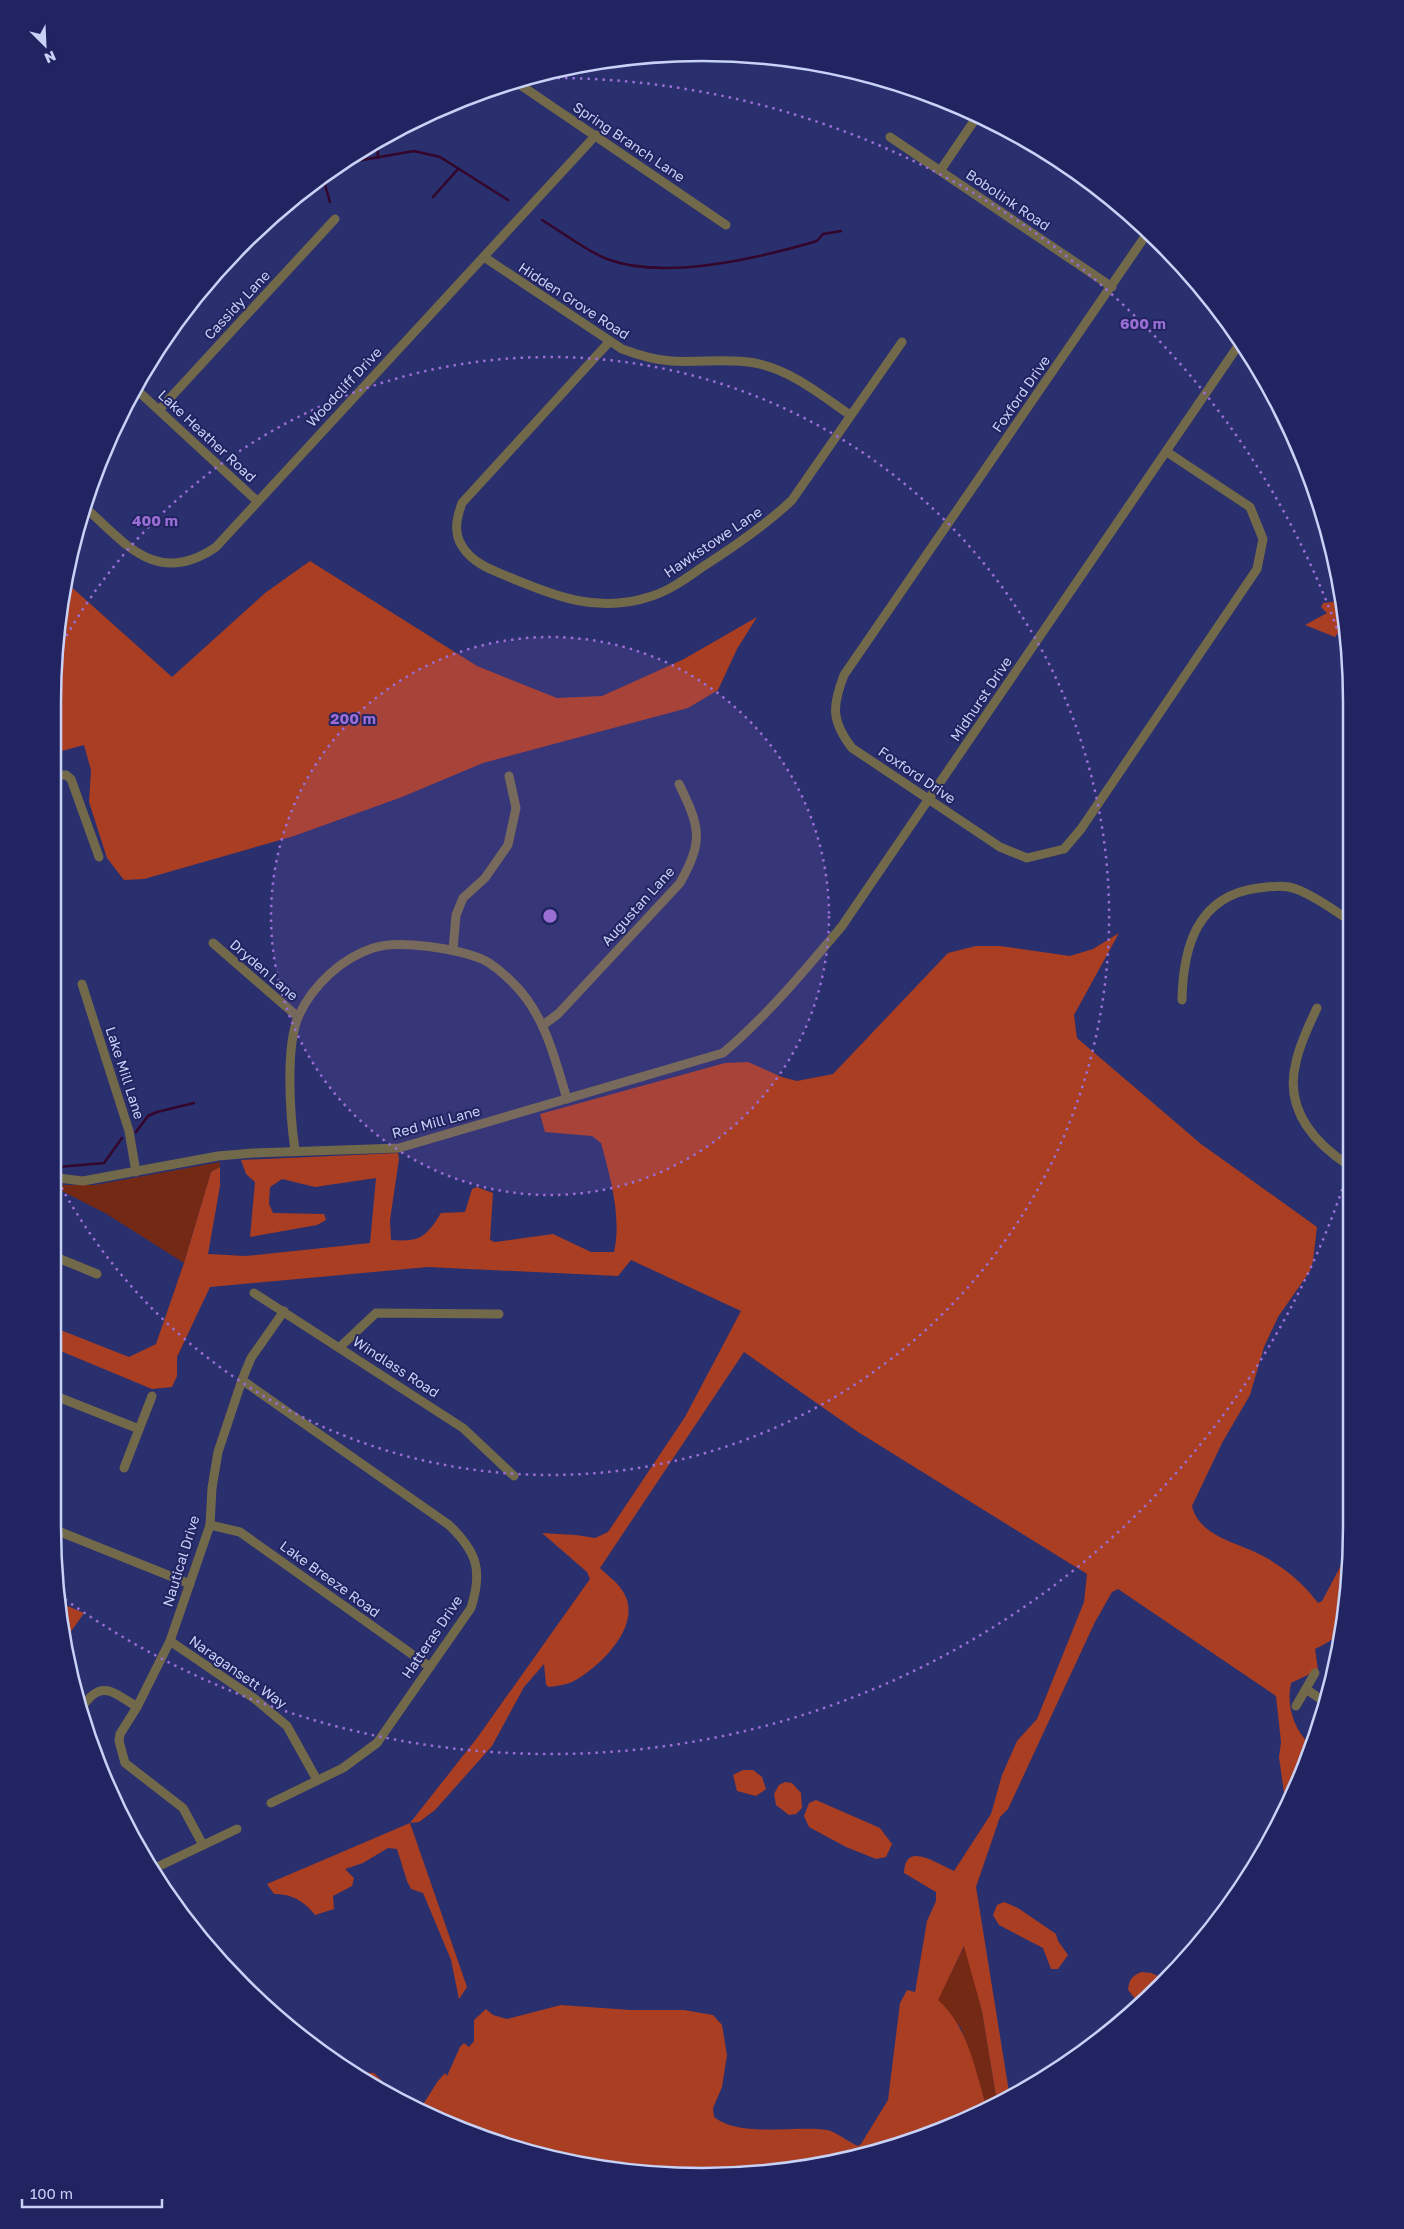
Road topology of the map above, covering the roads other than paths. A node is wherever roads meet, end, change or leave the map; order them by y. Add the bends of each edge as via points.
1 (523, 87) edge
2 (973, 122) edge
3 (596, 136) junction
4 (890, 137) dead end
5 (940, 171) junction
6 (335, 219) dead end
7 (726, 225) dead end
8 (1144, 238) edge
9 (484, 257) junction
10 (1112, 287) junction
11 (610, 341) junction
12 (902, 342) dead end
13 (1236, 348) edge
14 (141, 394) edge
15 (159, 410) junction
16 (850, 415) junction
17 (1167, 452) junction
18 (257, 501) junction
19 (90, 512) edge
20 (61, 775) edge
21 (509, 776) dead end
22 (678, 784) dead end
23 (929, 800) junction
24 (99, 857) dead end
25 (1343, 916) edge
26 (213, 943) dead end
27 (453, 950) junction
28 (82, 984) dead end
29 (1182, 1000) dead end
30 (1316, 1008) dead end
31 (298, 1017) junction
32 (543, 1025) junction
33 (723, 1053) joint
34 (567, 1099) junction
35 (295, 1150) junction
36 (1343, 1162) edge
37 (136, 1172) junction
38 (61, 1178) edge
39 (61, 1259) edge
40 (97, 1274) dead end
41 (254, 1293) dead end
42 (284, 1311) junction
43 (499, 1314) dead end
44 (340, 1347) junction
45 (242, 1380) junction
46 (152, 1396) dead end
47 (61, 1398) edge
48 (139, 1429) junction
49 (124, 1468) dead end
50 (514, 1476) dead end
51 (210, 1525) junction
52 (61, 1532) edge
53 (190, 1584) junction
54 (170, 1641) junction
55 (430, 1667) junction
56 (1315, 1673) dead end
57 (1306, 1689) junction
58 (1319, 1698) edge
59 (86, 1702) edge
60 (1296, 1706) dead end
61 (137, 1707) junction
62 (317, 1780) junction
63 (271, 1803) dead end
64 (237, 1829) dead end
65 (203, 1845) junction
66 (159, 1866) edge

1 - 3 street, Spring Branch Lane
2 - 5 street
3 - 7 street, Spring Branch Lane
3 - 9 street, Woodcliff Drive
4 - 5 street, Bobolink Road
5 - 10 street, Bobolink Road
6 - 15 street, Cassidy Lane
8 - 10 street, Foxford Drive
9 - 11 street, Hidden Grove Road
9 - 18 street, Woodcliff Drive
10 - 23 street, Foxford Drive via 844,675 837,694 836,723 852,748
11 - 16 street, Hidden Grove Road via 645,358 725,360 780,371
11 - 16 street, Hawkstowe Lane via 462,503 457,517 456,532 461,546 471,558 528,586 569,600 626,602 652,596 677,584 776,516 792,500
12 - 16 street, Hawkstowe Lane
13 - 17 street, Midhurst Drive
14 - 15 street, Lake Heather Road
15 - 18 street, Lake Heather Road
17 - 23 street, Midhurst Drive
17 - 23 street, Foxford Drive via 1250,507 1264,539 1257,569 1081,829 1064,850 1027,858 1000,847
18 - 19 street, Woodcliff Drive via 216,547 199,558 178,564 144,557
20 - 24 street via 71,779
21 - 27 street via 516,808 508,845 485,878 463,898 456,915
22 - 32 street, Augustan Lane via 692,812 698,838 689,868 680,883 558,1014
23 - 33 street, Midhurst Drive via 842,926 799,977
25 - 29 street via 1296,888 1282,886 1245,890 1222,901 1202,920 1187,947
26 - 31 street, Dryden Lane
27 - 31 street via 411,945 373,947 335,969 311,992
27 - 32 street via 486,961 515,985
28 - 37 street, Lake Mill Lane via 129,1131
30 - 36 street via 1295,1063 1294,1096 1307,1129
31 - 35 street via 291,1053
32 - 34 street
33 - 34 street, Red Mill Lane
34 - 35 street, Red Mill Lane via 399,1148
35 - 37 street, Red Mill Lane via 218,1156
37 - 38 street, Red Mill Lane via 83,1181
39 - 40 street
41 - 42 street, Windlass Road
42 - 44 street, Windlass Road
42 - 45 street, Nautical Drive via 251,1358
43 - 44 street via 376,1313
44 - 50 street, Windlass Road via 463,1428
45 - 51 street, Nautical Drive via 218,1452
45 - 55 street, Hatteras Drive via 449,1525 468,1542 476,1560 476,1595 471,1608
46 - 48 street
47 - 48 street
48 - 49 street
51 - 53 street, Nautical Drive
51 - 55 street, Lake Breeze Road via 240,1532
52 - 53 street
53 - 54 street, Nautical Drive
54 - 61 street, Nautical Drive
54 - 62 street, Naragansett Way via 254,1698 288,1726
55 - 62 street, Hatteras Drive via 377,1744 343,1768
56 - 57 street
57 - 58 street
57 - 60 street
59 - 61 street via 92,1694 101,1690 113,1692
61 - 65 street, Nautical Drive via 120,1734 119,1748 125,1763 183,1808
62 - 63 street, Hatteras Drive
64 - 65 street
65 - 66 street

